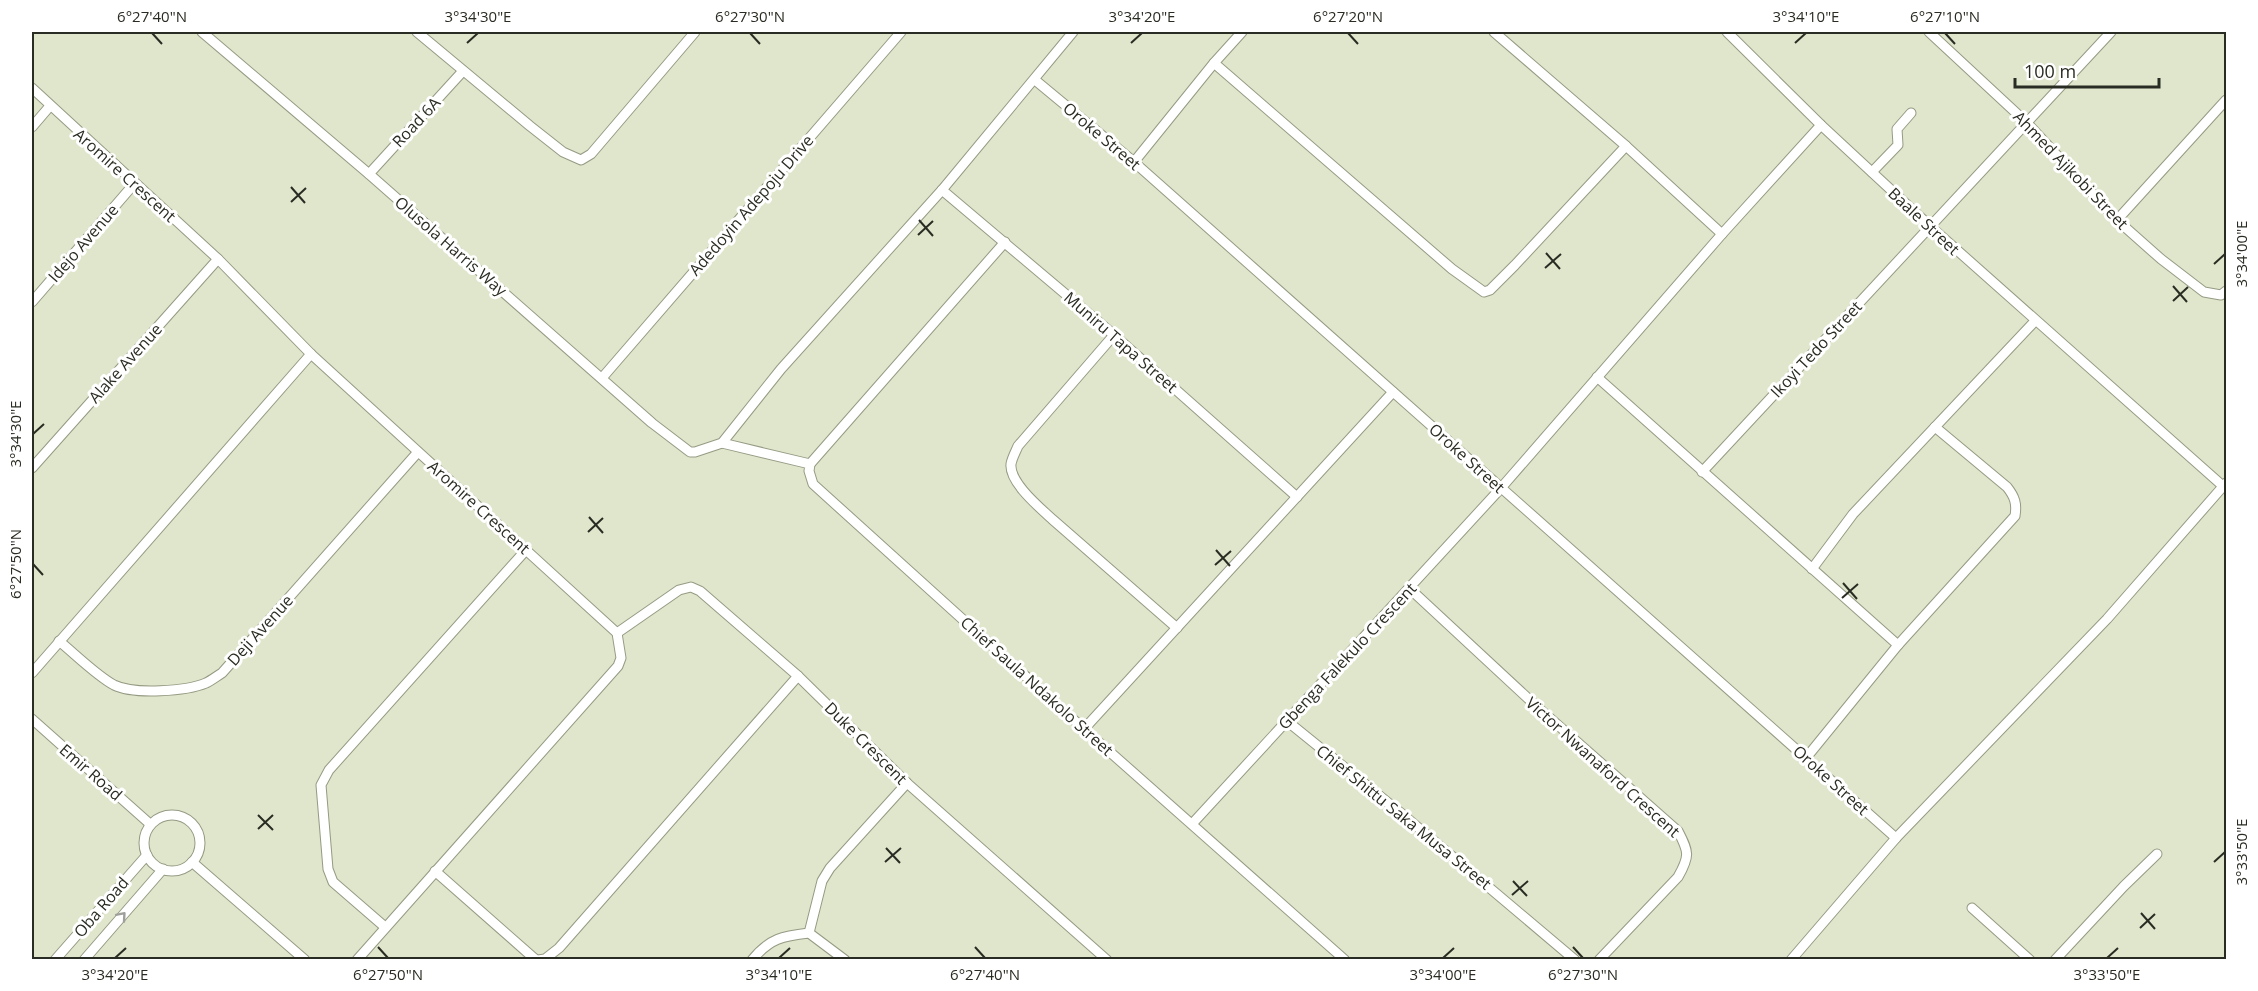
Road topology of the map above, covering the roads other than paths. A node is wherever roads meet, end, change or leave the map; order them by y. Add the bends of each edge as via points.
1 (202, 32) edge
2 (417, 32) edge
3 (695, 32) edge
4 (901, 32) edge
5 (1242, 32) edge
6 (1494, 32) edge
7 (1726, 32) edge
8 (1929, 32) edge
9 (2112, 32) edge
10 (1067, 34) edge
11 (1214, 63) junction
12 (463, 71) junction
13 (1035, 80) junction
14 (32, 88) edge
15 (2226, 100) edge
16 (50, 106) junction
17 (1911, 113) dead end
18 (2027, 123) junction
19 (1821, 125) junction
20 (32, 127) edge
21 (1626, 146) junction
22 (1134, 162) junction
23 (1872, 172) junction
24 (369, 174) junction
25 (134, 184) junction
26 (942, 190) junction
27 (2116, 220) junction
28 (1930, 227) junction
29 (1722, 234) junction
30 (1005, 242) junction
31 (218, 258) junction
32 (2224, 293) edge
33 (32, 302) edge
34 (2035, 321) junction
35 (1114, 335) junction
36 (311, 354) junction
37 (1597, 377) junction
38 (602, 378) junction
39 (1393, 392) junction
40 (1935, 427) junction
41 (722, 443) junction
42 (418, 452) junction
43 (810, 464) junction
44 (32, 468) edge
45 (1702, 472) junction
46 (2225, 485) edge
47 (1501, 488) junction
48 (1297, 497) junction
49 (526, 550) junction
50 (1812, 569) junction
51 (1409, 588) junction
52 (1177, 628) junction
53 (617, 633) junction
54 (59, 641) junction
55 (1898, 645) junction
56 (32, 672) edge
57 (798, 676) junction
58 (32, 719) edge
59 (1287, 721) junction
60 (1084, 729) junction
61 (1806, 758) junction
62 (907, 783) junction
63 (150, 824) junction
64 (1192, 824) junction
65 (1896, 838) junction
66 (2157, 854) dead end
67 (147, 855) junction
68 (192, 862) junction
69 (163, 869) junction
70 (435, 871) junction
71 (1972, 908) dead end
72 (385, 927) junction
73 (810, 933) junction
74 (55, 960) edge
75 (84, 960) edge
76 (305, 960) edge
77 (357, 960) edge
78 (537, 960) edge
79 (752, 960) edge
80 (845, 960) edge
81 (1107, 960) edge
82 (1345, 960) edge
83 (1575, 960) edge
84 (1599, 960) edge
85 (1791, 960) edge
86 (2030, 960) edge
87 (2055, 960) edge

1 - 24 street, Olusola Harris Way
2 - 12 street
3 - 12 street via 584,159 563,152
4 - 38 street, Adedoyin Adepoju Drive
5 - 11 street
6 - 21 street
7 - 19 street, Baale Street
8 - 18 street, Ahmed Ajikobi Street
9 - 18 street, Ikoyi Tedo Street
10 - 13 street
11 - 21 street via 1452,269 1484,292 1515,265
11 - 22 street
12 - 24 street, Road 6A
13 - 22 street, Oroke Street
13 - 26 street
14 - 16 street, Aromire Crescent
15 - 27 street
16 - 20 street
16 - 25 street, Aromire Crescent
17 - 23 street via 1897,129 1898,145
18 - 27 street, Ahmed Ajikobi Street
18 - 28 street, Ikoyi Tedo Street
19 - 23 street, Baale Street
19 - 29 street, Gbenga Falekulo Crescent
21 - 29 street
22 - 39 street, Oroke Street
23 - 28 street, Baale Street
24 - 38 street, Olusola Harris Way
25 - 31 street, Aromire Crescent
25 - 33 street, Idejo Avenue
26 - 30 street, Muniru Tapa Street
26 - 41 street via 781,369
27 - 32 street, Ahmed Ajikobi Street via 2204,292
28 - 34 street, Baale Street
28 - 45 street, Ikoyi Tedo Street
29 - 37 street, Gbenga Falekulo Crescent
30 - 35 street, Muniru Tapa Street
30 - 43 street
31 - 36 street, Aromire Crescent
31 - 44 street, Alake Avenue
34 - 40 street
34 - 46 street, Baale Street
35 - 48 street, Muniru Tapa Street
35 - 52 street via 1018,446 1011,465 1013,478 1052,519
36 - 42 street, Aromire Crescent
36 - 54 street
37 - 45 street
37 - 47 street, Gbenga Falekulo Crescent
38 - 41 street, Olusola Harris Way via 684,448 695,452
39 - 47 street, Oroke Street
39 - 48 street
40 - 50 street via 1853,514
40 - 55 street via 2007,487 2016,509 2014,516
41 - 43 street
42 - 49 street, Aromire Crescent
42 - 54 street, Deji Avenue via 222,673 207,682 165,690 115,686
43 - 60 street, Chief Saula Ndakolo Street via 813,484
45 - 50 street
46 - 65 street via 2107,619
47 - 51 street, Gbenga Falekulo Crescent
47 - 61 street, Oroke Street
48 - 52 street
49 - 53 street, Aromire Crescent
49 - 72 street via 329,770 321,785 325,853 333,882
50 - 55 street
51 - 59 street, Gbenga Falekulo Crescent
51 - 84 street, Victor Nwanaford Crescent via 1678,831 1688,848 1687,863 1678,878
52 - 60 street
53 - 57 street, Duke Crescent via 665,598 691,587
53 - 70 street via 621,658 618,666
54 - 56 street
55 - 61 street
57 - 62 street, Duke Crescent
57 - 78 street via 559,948
58 - 63 street, Emir Road
59 - 64 street, Gbenga Falekulo Crescent
59 - 83 street, Chief Shittu Saka Musa Street
60 - 64 street, Chief Saula Ndakolo Street
61 - 65 street, Oroke Street
62 - 73 street via 826,875
62 - 81 street, Duke Crescent
63 - 67 street via 144,839
63 - 68 street via 165,815 191,822 200,846
64 - 82 street, Chief Saula Ndakolo Street
65 - 85 street
66 - 87 street
67 - 69 street
67 - 74 street, Oba Road
68 - 69 street via 180,870
68 - 76 street
75 -> 69 street
70 - 72 street
70 - 78 street
71 - 86 street
72 - 77 street
73 - 79 street via 783,936
73 - 80 street

